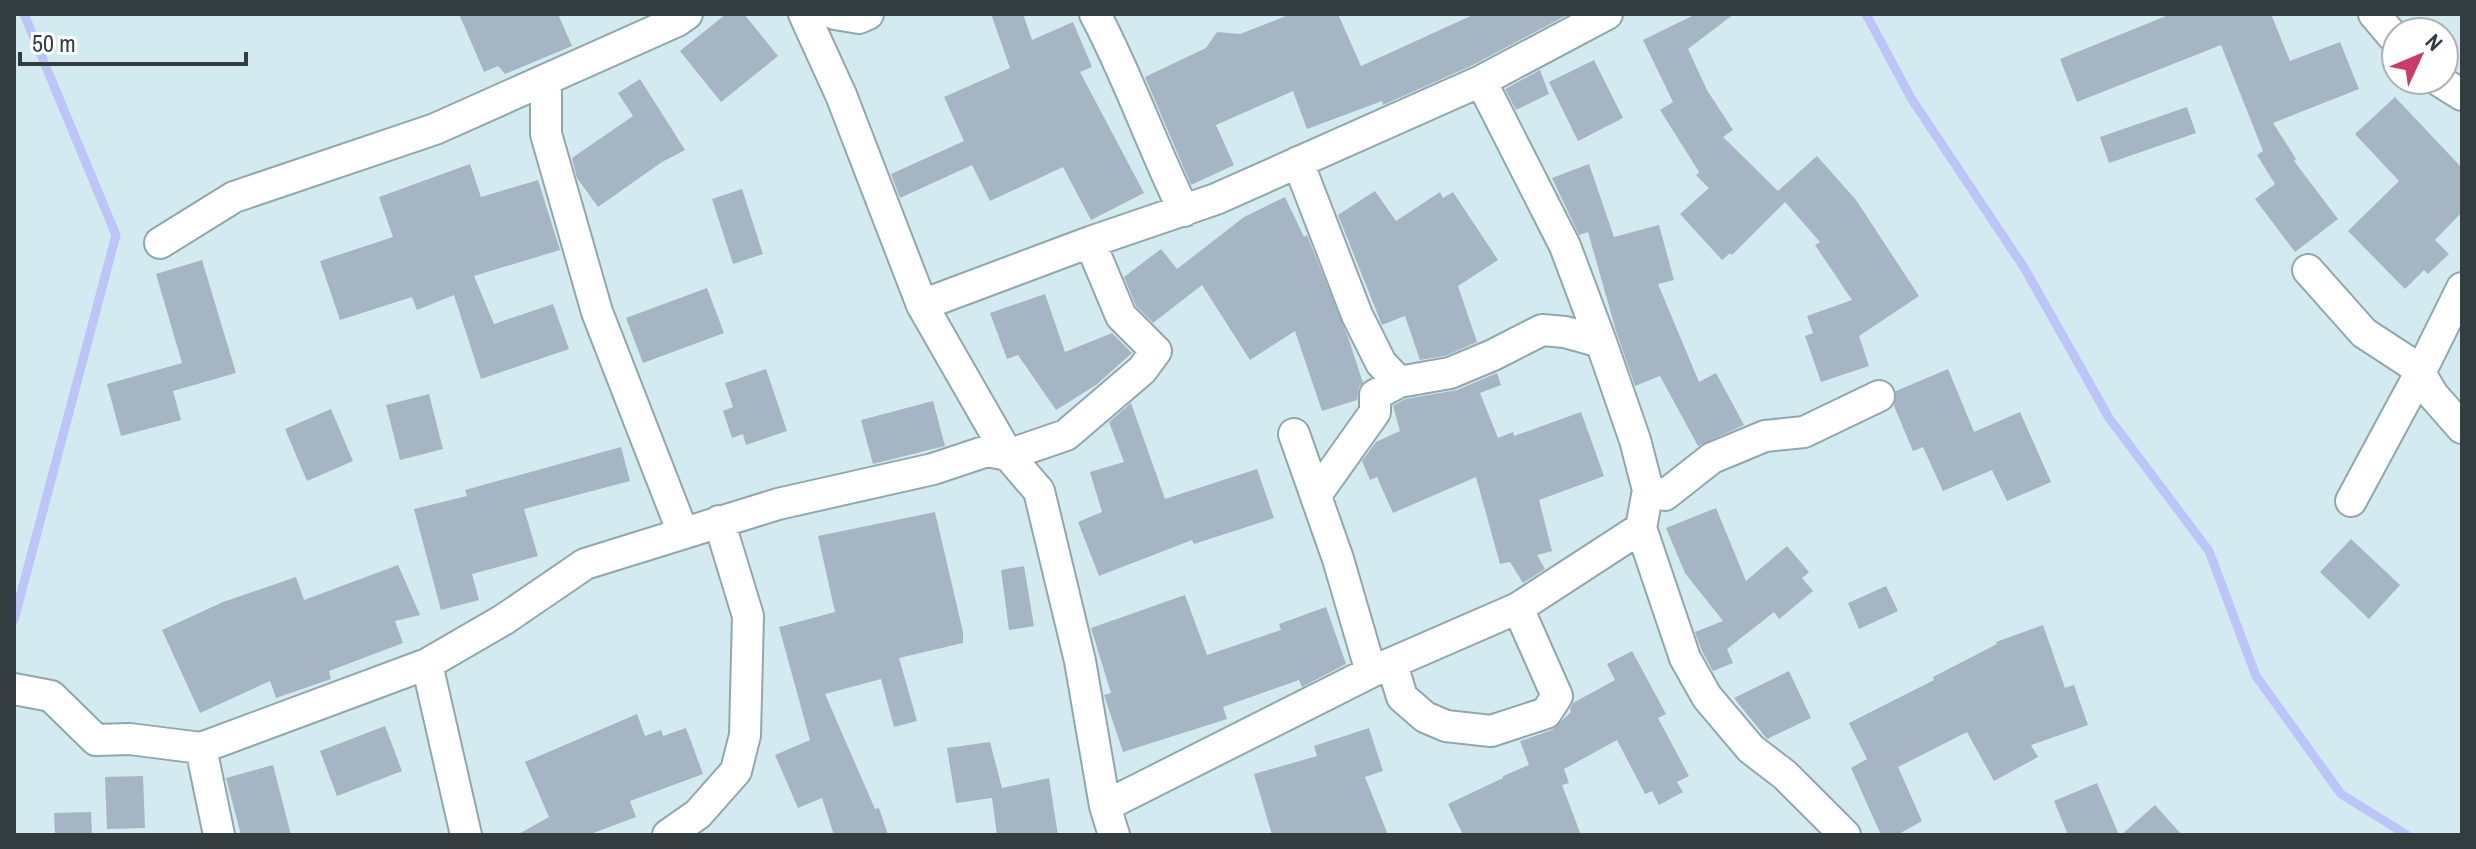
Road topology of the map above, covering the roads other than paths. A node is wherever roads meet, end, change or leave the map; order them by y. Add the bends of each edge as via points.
1 (687, 14) edge
2 (804, 14) edge
3 (835, 14) edge
4 (868, 14) edge
5 (1095, 14) edge
6 (1607, 14) edge
7 (1481, 81) junction
8 (546, 82) junction
9 (1298, 162) junction
10 (1184, 211) junction
11 (1090, 242) junction
12 (160, 243) dead end
13 (2308, 270) dead end
14 (2462, 288) edge
15 (922, 305) junction
16 (1601, 342) junction
17 (2420, 373) junction
18 (1399, 382) junction
19 (1879, 396) dead end
20 (2462, 428) edge
21 (1294, 434) dead end
22 (1008, 455) junction
23 (1648, 490) junction
24 (1316, 495) junction
25 (2351, 501) dead end
26 (719, 521) junction
27 (1641, 528) junction
28 (683, 533) junction
29 (1518, 608) junction
30 (427, 664) junction
31 (1382, 668) junction
32 (14, 689) edge
33 (201, 748) junction
34 (1105, 806) junction
35 (219, 835) edge
36 (466, 835) edge
37 (668, 835) edge
38 (1114, 835) edge
39 (1845, 835) edge

1 - 8 street
2 - 15 street
3 - 4 street
5 - 10 street
6 - 7 street
7 - 9 street
7 - 16 street via 1565,246
8 - 12 street via 435,129 234,197
8 - 28 street via 546,134 597,312
9 - 10 street
9 - 18 street via 1357,315 1381,363
10 - 11 street
11 - 15 street
11 - 22 street via 1121,316 1156,351 1142,370 1066,435
13 - 17 street via 2364,333
14 - 17 street
15 - 22 street
16 - 18 street via 1542,330 1450,373
16 - 23 street
17 - 20 street
17 - 25 street
18 - 24 street via 1375,395 1375,412
19 - 23 street via 1804,432 1765,436 1712,458 1665,495
21 - 24 street
22 - 26 street via 987,451
22 - 34 street via 1039,491 1080,661
23 - 27 street
24 - 31 street
26 - 28 street
26 - 37 street via 748,616 745,735 736,771 698,814
27 - 29 street
27 - 39 street via 1685,658 1707,697 1751,749
28 - 30 street via 585,564
29 - 31 street
29 - 31 street via 1557,696 1546,713 1491,731 1446,726 1425,717 1402,697
30 - 33 street
30 - 36 street
31 - 34 street
32 - 33 street via 51,696 96,740
33 - 35 street
34 - 38 street

